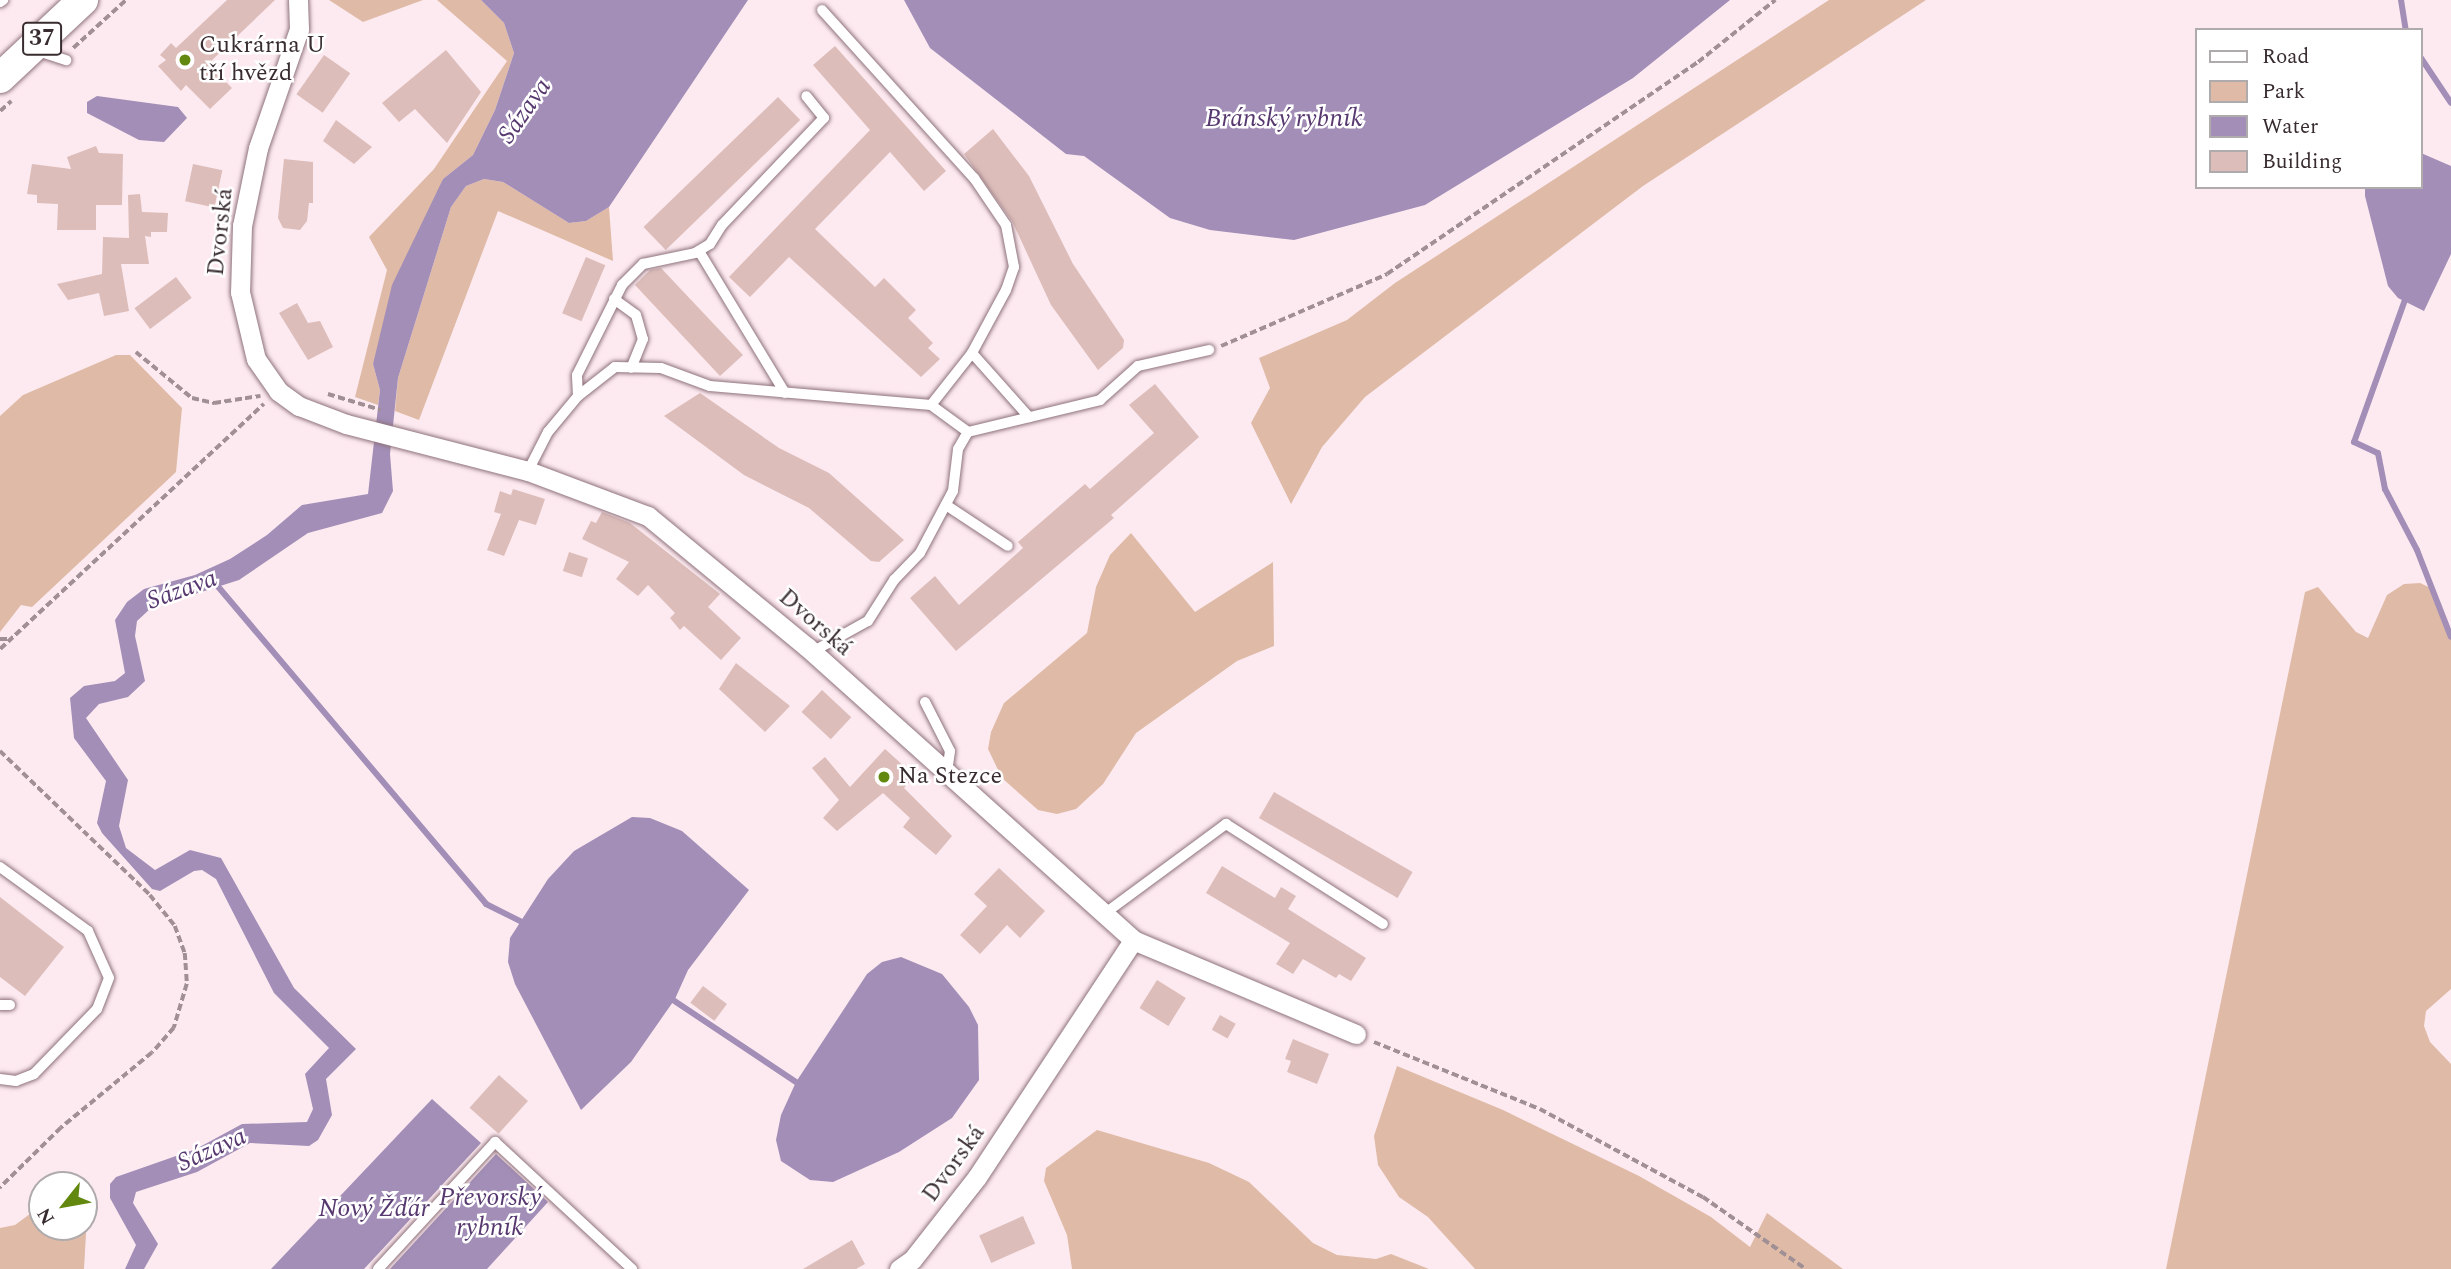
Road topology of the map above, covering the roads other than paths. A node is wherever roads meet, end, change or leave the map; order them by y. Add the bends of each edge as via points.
1 (83, 0) edge
2 (298, 0) edge
3 (822, 10) dead end
4 (66, 60) dead end
5 (11, 62) edge
6 (806, 96) dead end
7 (699, 251) junction
8 (614, 299) junction
9 (1209, 350) road end
10 (972, 354) junction
11 (631, 368) junction
12 (785, 393) junction
13 (578, 396) junction
14 (931, 405) junction
15 (1029, 417) junction
16 (968, 432) junction
17 (528, 471) junction
18 (946, 505) junction
19 (1008, 546) dead end
20 (812, 652) junction
21 (925, 702) dead end
22 (946, 773) junction
23 (0, 867) edge
24 (1103, 915) junction
25 (1383, 924) dead end
26 (1133, 940) junction
27 (1356, 1034) road end
28 (0, 1079) edge
29 (378, 1269) edge
30 (632, 1269) edge
31 (899, 1269) edge

1 - 5 main road, 37
2 - 17 street, Dvorská via 299,29 258,148 242,226 240,292 256,359 278,391 299,406 346,424
3 - 10 lane via 974,178 1006,225 1014,267
4 - 5 lane
6 - 7 lane via 824,118
7 - 8 lane via 643,264
7 - 12 lane
8 - 11 lane via 636,315 643,339
8 - 13 lane via 578,375
9 - 15 lane via 1138,366 1100,400
10 - 14 lane
10 - 15 lane
11 - 12 lane via 661,368 710,386
11 - 13 lane via 615,368
12 - 14 lane
13 - 17 lane via 548,432
14 - 16 lane
15 - 16 lane
16 - 18 lane via 958,449 953,491
17 - 20 street, Dvorská via 648,516
18 - 19 lane
18 - 20 lane via 920,553 894,580 867,621
20 - 22 street, Dvorská
21 - 22 lane via 950,751
22 - 24 street, Dvorská
23 - 28 lane via 88,931 109,978 97,1009 34,1074 16,1081
24 - 25 lane via 1226,824
24 - 26 street, Dvorská
26 - 27 street, Dvorská
26 - 31 street, Dvorská via 977,1177 912,1260
29 - 30 lane via 495,1142

